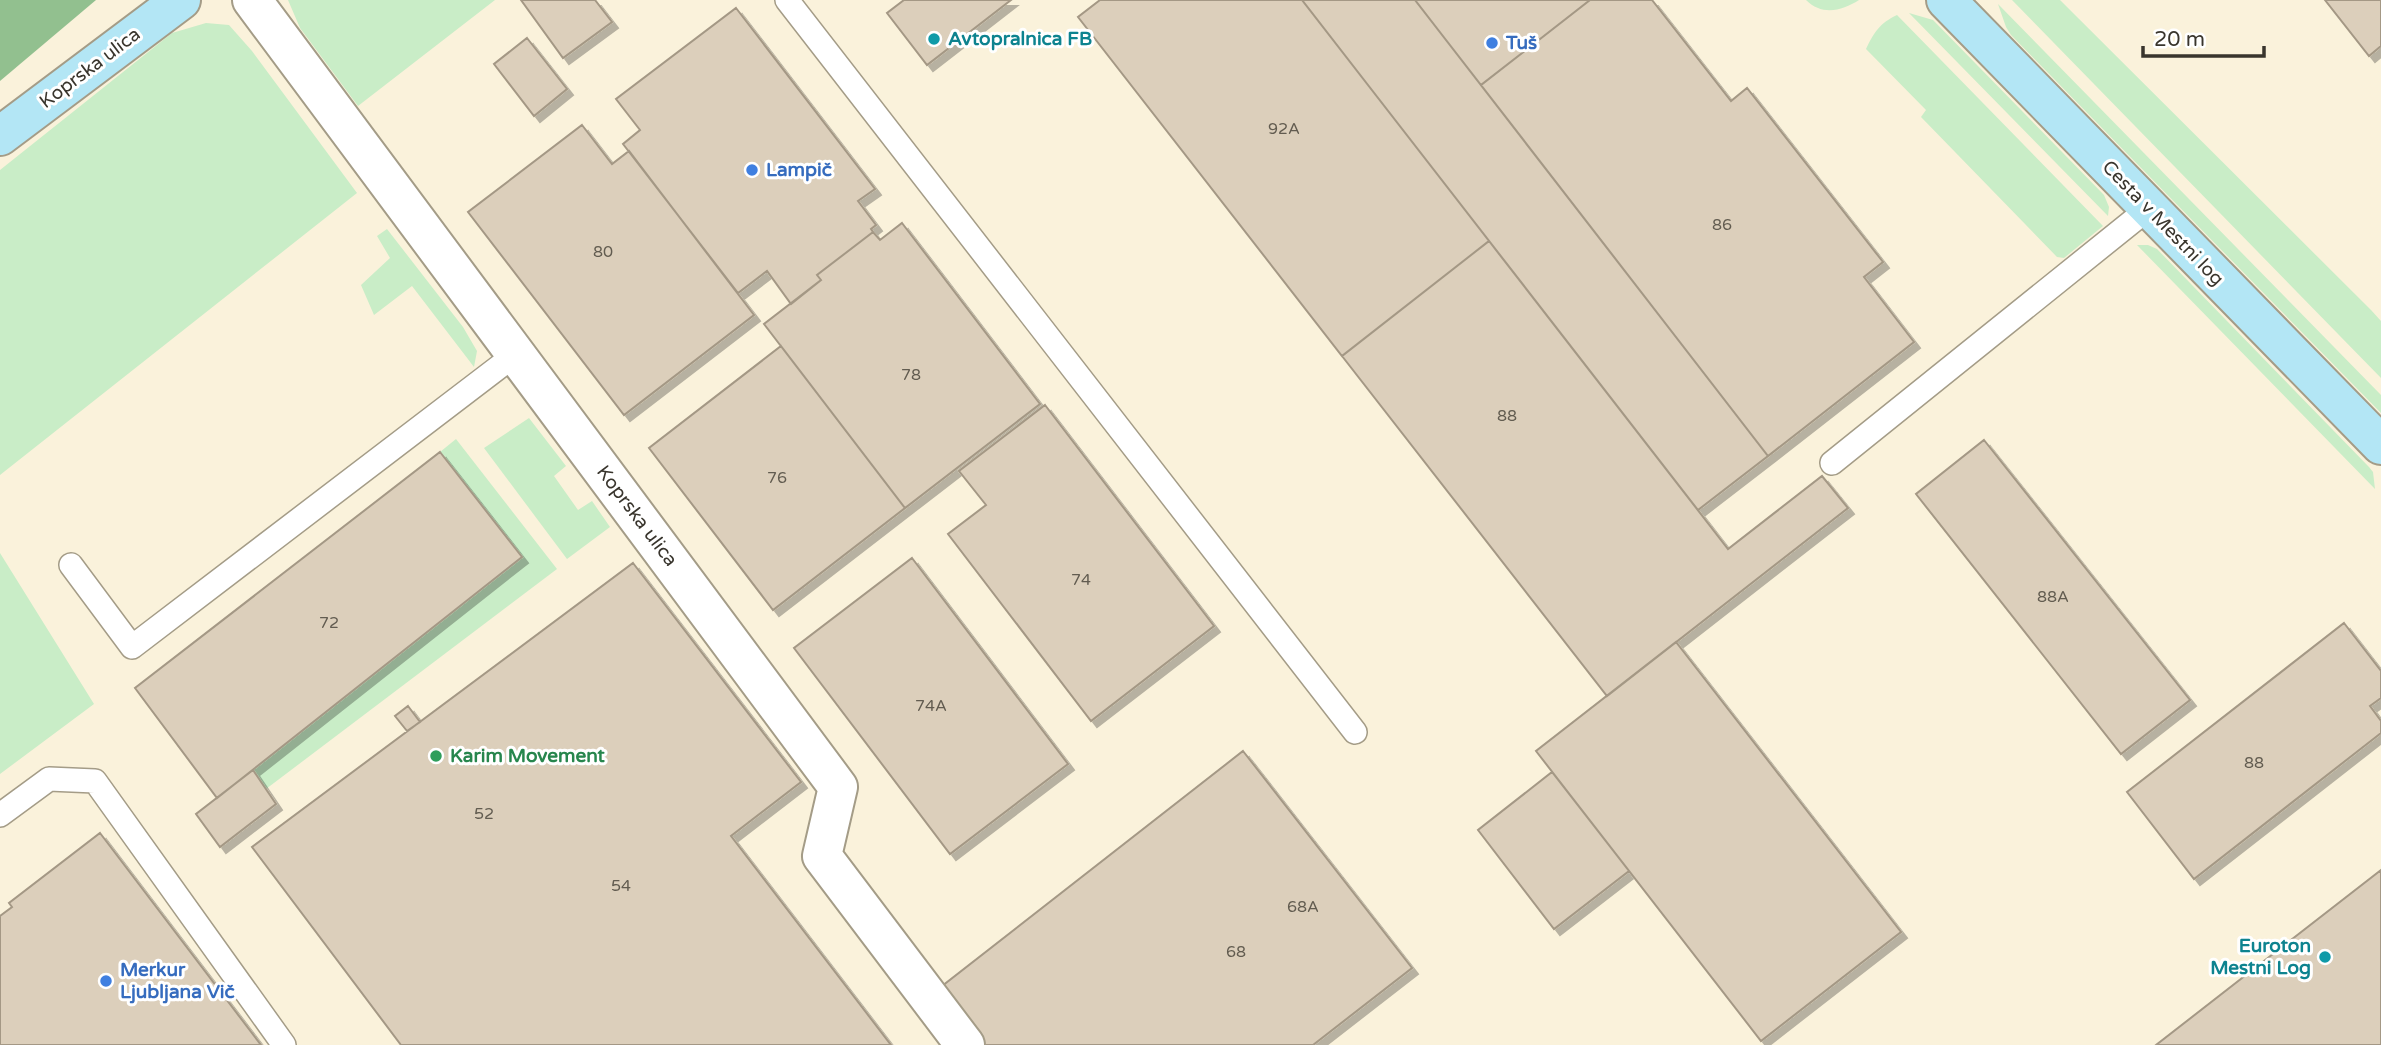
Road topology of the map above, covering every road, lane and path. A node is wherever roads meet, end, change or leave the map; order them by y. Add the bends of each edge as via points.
1 (181, 0) edge
2 (252, 0) edge
3 (788, 0) edge
4 (1946, 0) edge
5 (0, 136) edge
6 (2149, 208) junction
7 (516, 354) junction
8 (2381, 445) edge
9 (1832, 463) dead end
10 (71, 565) dead end
11 (1354, 732) dead end
12 (0, 816) edge
13 (284, 1045) edge
14 (965, 1045) edge

1 - 5 street, Koprska ulica
2 - 7 street, Koprska ulica
3 - 11 lane
4 - 6 street, Cesta v Mestni log
6 - 8 street, Cesta v Mestni log
6 - 9 lane
7 - 10 lane via 132,647
7 - 14 street, Koprska ulica via 838,787 822,856
12 - 13 lane via 49,779 95,781

